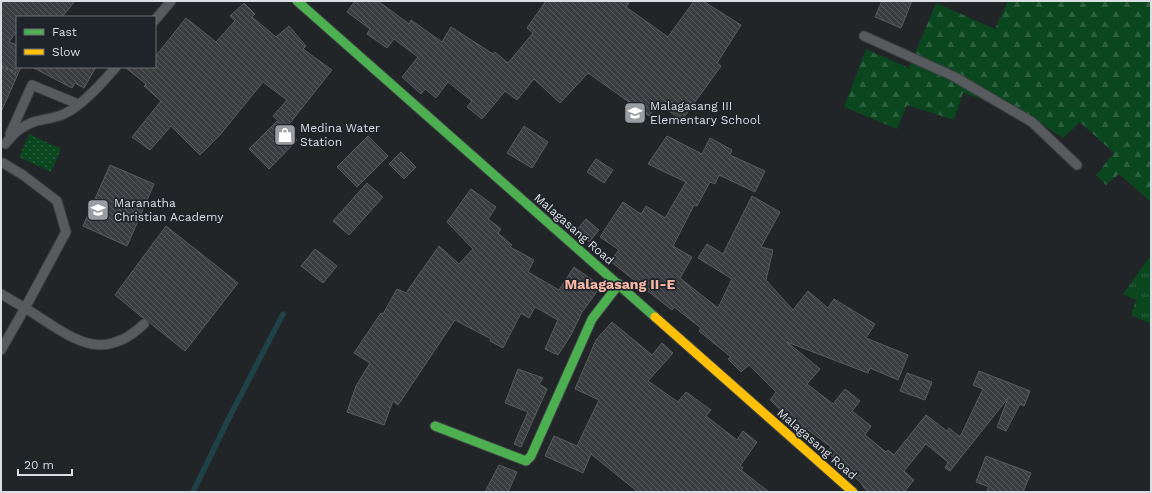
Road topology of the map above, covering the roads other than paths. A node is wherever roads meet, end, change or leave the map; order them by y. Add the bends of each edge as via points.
1 (171, 1) edge
2 (297, 1) edge
3 (156, 19) edge
4 (864, 36) dead end
5 (115, 68) edge
6 (78, 104) junction
7 (3, 163) dead end
8 (1077, 165) dead end
9 (619, 284) junction
10 (1, 294) edge
11 (25, 308) junction
12 (144, 324) dead end
13 (1, 350) edge
14 (435, 426) dead end
15 (853, 492) edge

1 - 3 lane
2 - 9 main road, Malagasang Road
4 - 8 lane via 953,76 1032,122
5 - 6 lane
6 - 6 lane via 32,85 4,146 18,129 64,114
7 - 11 lane via 57,201 66,232
9 - 14 main road via 592,319 531,456 526,461
9 - 15 main road, Malagasang Road
10 - 11 lane
11 - 12 lane via 89,345 117,342 133,335
11 - 13 lane

